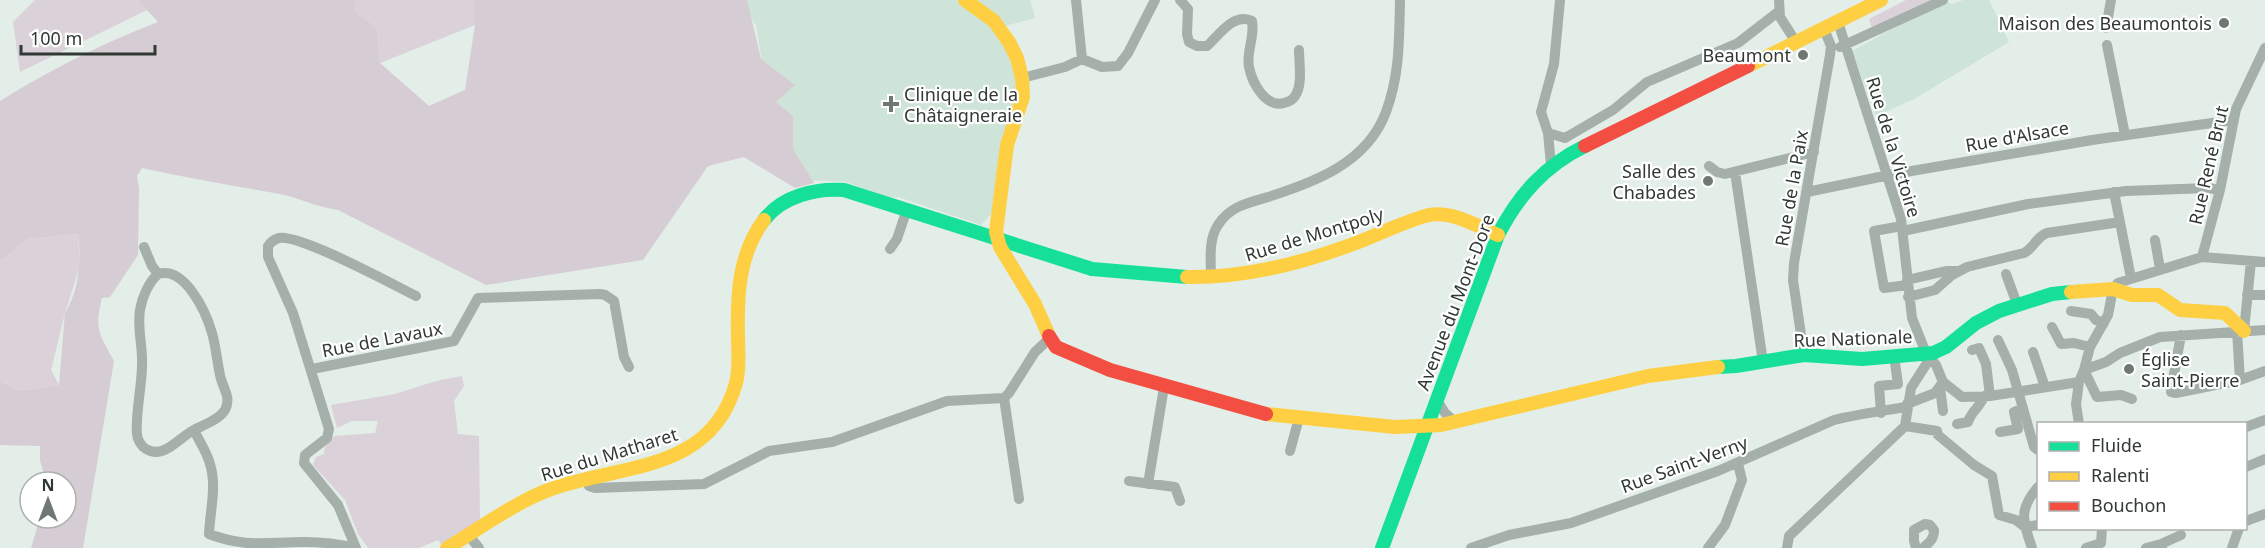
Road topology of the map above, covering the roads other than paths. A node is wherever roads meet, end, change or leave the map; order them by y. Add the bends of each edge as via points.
1 (965, 0) edge
2 (1076, 0) edge
3 (1155, 0) edge
4 (1180, 0) edge
5 (1400, 0) edge
6 (1560, 0) edge
7 (1779, 0) edge
8 (1881, 0) edge
9 (1943, 0) edge
10 (2111, 0) edge
11 (1778, 12) junction
12 (1838, 22) junction
13 (1824, 28) junction
14 (2106, 28) dead end
15 (1796, 42) junction
16 (2108, 45) dead end
17 (1846, 48) junction
18 (2265, 48) edge
19 (1299, 50) dead end
20 (1831, 50) junction
21 (1082, 59) junction
22 (1022, 78) junction
23 (2233, 120) junction
24 (1548, 132) junction
25 (2125, 135) junction
26 (1565, 138) junction
27 (1575, 151) junction
28 (1814, 152) junction
29 (1551, 165) junction
30 (1709, 166) dead end
31 (1735, 172) junction
32 (1888, 176) junction
33 (2220, 190) junction
34 (1807, 192) junction
35 (2114, 192) junction
36 (907, 209) junction
37 (2120, 222) junction
38 (1903, 229) junction
39 (1498, 235) junction
40 (997, 238) junction
41 (2155, 240) dead end
42 (144, 247) dead end
43 (890, 249) dead end
44 (2202, 257) junction
45 (2251, 261) junction
46 (2265, 261) edge
47 (2160, 269) junction
48 (1958, 271) junction
49 (158, 274) junction
50 (2006, 274) dead end
51 (1211, 278) junction
52 (2132, 278) junction
53 (1907, 283) junction
54 (2112, 289) junction
55 (416, 296) dead end
56 (2247, 296) junction
57 (2265, 296) edge
58 (1908, 297) junction
59 (2017, 304) junction
60 (2071, 311) dead end
61 (2104, 323) junction
62 (2052, 327) dead end
63 (2265, 330) edge
64 (2241, 331) junction
65 (2181, 335) junction
66 (1050, 338) junction
67 (1998, 340) dead end
68 (2090, 347) junction
69 (1972, 350) dead end
70 (2033, 352) dead end
71 (1926, 353) junction
72 (1804, 355) junction
73 (1894, 356) junction
74 (1763, 362) junction
75 (629, 367) dead end
76 (312, 369) junction
77 (2084, 370) junction
78 (2265, 371) edge
79 (2240, 380) junction
80 (2079, 382) junction
81 (1898, 384) junction
82 (1941, 385) junction
83 (1164, 387) junction
84 (1912, 387) junction
85 (2045, 387) junction
86 (2017, 392) junction
87 (1987, 396) junction
88 (1004, 398) junction
89 (2132, 399) dead end
90 (1437, 400) junction
91 (1907, 406) junction
92 (2023, 408) junction
93 (1943, 411) dead end
94 (1881, 413) junction
95 (1299, 418) junction
96 (2265, 420) edge
97 (1455, 422) junction
98 (2079, 422) edge
99 (1957, 424) dead end
100 (1428, 425) junction
101 (1905, 426) junction
102 (2247, 427) edge
103 (194, 430) junction
104 (2000, 432) dead end
105 (2037, 449) edge
106 (1290, 451) dead end
107 (2265, 459) edge
108 (1738, 464) junction
109 (2247, 467) edge
110 (585, 479) junction
111 (1130, 481) dead end
112 (1149, 484) junction
113 (2037, 488) edge
114 (1019, 499) dead end
115 (1180, 501) dead end
116 (2265, 514) edge
117 (2247, 521) edge
118 (2037, 525) edge
119 (2025, 527) junction
120 (2102, 530) edge
121 (2238, 530) edge
122 (469, 536) junction
123 (2181, 536) dead end
124 (2161, 546) edge
125 (356, 548) edge
126 (447, 548) edge
127 (479, 548) edge
128 (1382, 548) edge
129 (1472, 548) edge
130 (1708, 548) edge
131 (1787, 548) edge
132 (1917, 548) edge
133 (1923, 548) edge
134 (2032, 548) edge
135 (2086, 548) edge
136 (2146, 548) edge
137 (2232, 548) edge

1 - 22 street via 996,23 1017,58
2 - 21 street
3 - 21 street via 1118,66 1102,67
4 - 19 street via 1188,9 1189,42 1197,46 1207,46 1235,20 1252,21 1249,66 1262,95 1273,102 1286,102 1296,95
5 - 51 street via 1398,74 1374,134 1357,155 1324,177 1240,205 1226,214 1211,243
6 - 24 street via 1554,64 1541,112
7 - 11 street
8 - 12 street, Avenue du Mont-Dore
9 - 17 street
10 - 14 street
11 - 15 street
11 - 26 street via 1738,43 1647,82 1613,110
12 - 13 street, Avenue du Mont-Dore
12 - 17 street, Rue de la Victoire
13 - 15 street, Avenue du Mont-Dore
13 - 20 street
15 - 27 street, Avenue du Mont-Dore
16 - 25 street
17 - 20 street
17 - 32 street, Rue de la Victoire
18 - 23 street, Rue René Brut
20 - 28 street, Rue de la Paix
21 - 22 street via 1065,68
22 - 40 street via 1023,98 1004,158
23 - 25 street, Rue d'Alsace
23 - 33 street, Rue René Brut
24 - 26 street
24 - 29 street
25 - 32 street, Rue d'Alsace
26 - 27 street
27 - 29 street, Avenue du Mont-Dore
28 - 31 street
28 - 34 street, Rue de la Paix
29 - 39 street, Avenue du Mont-Dore via 1525,189
30 - 31 street via 1725,174
31 - 74 street
32 - 34 street, Rue d'Alsace
32 - 38 street, Rue de la Victoire
33 - 35 street
33 - 44 street, Rue René Brut
34 - 72 street, Rue de la Paix via 1793,271
35 - 37 street
35 - 38 street via 2028,204
36 - 40 street, Rue du Matharet
36 - 43 street
36 - 110 street, Rue du Matharet via 832,189 801,194 775,209 754,232 742,259 738,376 731,402 717,425 681,454
37 - 48 street via 2047,233 2024,254
37 - 52 street
38 - 53 street, Rue de la Victoire
38 - 53 street via 1874,231 1884,288
39 - 51 street, Rue de Montpoly via 1458,217 1430,216 1277,268
39 - 90 street, Avenue du Mont-Dore
40 - 51 street, Rue de Montpoly via 1092,269
40 - 66 street
41 - 47 street
42 - 49 street
44 - 45 street
44 - 47 street
45 - 46 street
45 - 56 street
47 - 52 street
48 - 53 street
48 - 58 street via 1935,290
49 - 103 street via 166,272 180,278 199,303 213,334 221,381 227,393 220,415
49 - 103 street via 140,311 142,364 137,438 146,449 161,452
50 - 59 street
52 - 54 street
53 - 58 street, Rue de la Victoire
54 - 59 street, Rue Nationale via 2065,292
54 - 61 street
54 - 64 street, Rue Nationale via 2132,295 2163,296 2174,308 2188,312 2225,313
55 - 76 street via 316,248 283,238 272,241 268,257
56 - 57 street
56 - 64 street
58 - 71 street, Rue de la Victoire
59 - 71 street, Rue Nationale via 1976,323 1946,347
60 - 61 street via 2091,314
61 - 68 street
62 - 68 street via 2061,344 2074,342
63 - 64 street
64 - 65 street
64 - 79 street
65 - 77 street via 2160,337
65 - 79 street via 2170,387 2176,393
66 - 83 street, Rue Nationale via 1056,347 1068,353
66 - 88 street via 1035,352
67 - 86 street
68 - 77 street
69 - 87 street via 1979,348 1986,363
70 - 85 street
71 - 73 street, Rue Nationale
71 - 82 street, Rue de la Victoire via 1936,365
71 - 84 street via 1927,363
72 - 73 street, Rue Nationale via 1862,359
72 - 74 street, Rue Nationale
73 - 81 street
74 - 97 street, Rue Nationale via 1648,376
75 - 76 street, Rue de Lavaux via 614,301 600,294 478,298 454,341
76 - 125 street via 329,429 327,438 305,455 304,463 338,505
77 - 80 street
77 - 89 street via 2097,397 2121,395
78 - 79 street
80 - 85 street
80 - 98 street
81 - 84 street
81 - 94 street via 1879,386
82 - 87 street via 1962,397
82 - 91 street, Rue Saint-Verny via 1935,393
82 - 93 street
83 - 95 street, Rue Nationale via 1258,414
83 - 112 street
84 - 91 street
85 - 86 street
86 - 87 street
86 - 92 street
87 - 99 street via 1971,412 1968,422
88 - 110 street via 947,401 832,442 769,452 704,484 595,488
88 - 114 street
90 - 97 street
90 - 100 street, Avenue du Mont-Dore
91 - 94 street, Rue Saint-Verny
91 - 101 street
92 - 104 street via 2014,412 2018,429
92 - 105 street
94 - 108 street, Rue Saint-Verny via 1834,420
95 - 100 street, Rue Nationale via 1395,427
95 - 106 street
96 - 102 street
97 - 100 street, Rue Nationale
100 - 128 street, Avenue du Mont-Dore
101 - 119 street via 1936,431 1992,476 1999,515
101 - 131 street via 1789,536
103 - 125 street via 212,474 209,534 225,543 249,547 303,542
107 - 109 street
108 - 129 street, Rue Saint-Verny via 1571,523 1509,535
108 - 130 street via 1742,480 1725,525
110 - 122 street, Rue du Matharet via 538,495
111 - 112 street
112 - 115 street via 1175,487
113 - 119 street via 2024,508
116 - 117 street
118 - 119 street
119 - 134 street
120 - 135 street via 2101,543
121 - 137 street
122 - 126 street, Rue du Matharet
122 - 127 street
123 - 124 street
124 - 136 street
132 - 133 street via 1914,530 1925,524 1934,530 1933,540

